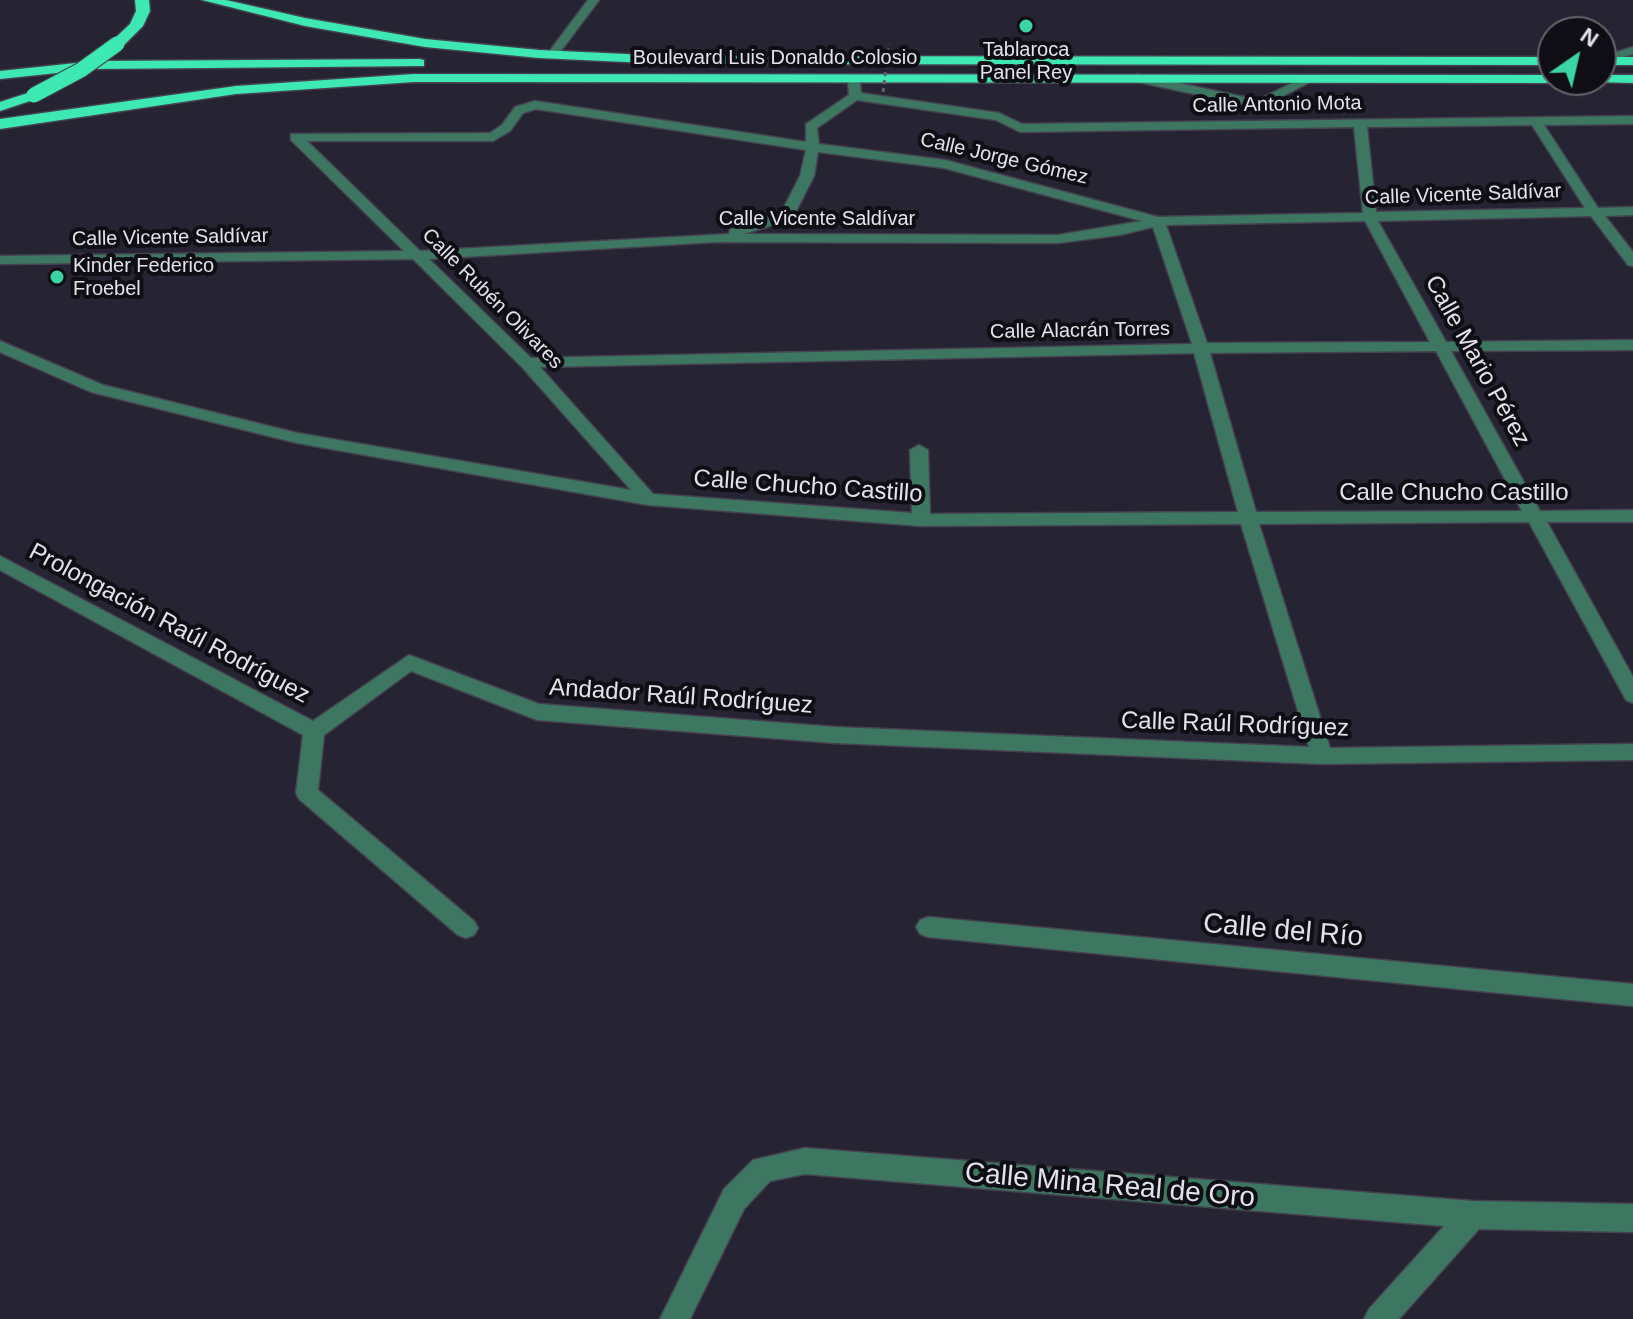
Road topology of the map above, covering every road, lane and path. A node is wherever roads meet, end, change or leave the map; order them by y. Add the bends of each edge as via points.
1 (142, 0) edge
2 (209, 0) edge
3 (594, 0) edge
4 (889, 44) dead end
5 (553, 54) junction
6 (669, 60) junction
7 (1537, 61) edge
8 (0, 75) edge
9 (1137, 78) junction
10 (854, 79) junction
11 (1310, 79) junction
12 (1537, 79) edge
13 (883, 92) dead end
14 (855, 96) junction
15 (1260, 104) junction
16 (0, 107) edge
17 (1535, 120) junction
18 (1633, 120) edge
19 (0, 124) edge
20 (1360, 124) junction
21 (1270, 125) junction
22 (296, 137) joint
23 (813, 145) junction
24 (1593, 210) junction
25 (1633, 211) edge
26 (1370, 218) junction
27 (1158, 221) junction
28 (716, 238) junction
29 (419, 255) junction
30 (0, 260) edge
31 (1633, 262) edge
32 (1633, 345) edge
33 (0, 346) edge
34 (1443, 347) junction
35 (1201, 348) junction
36 (527, 363) junction
37 (919, 450) dead end
38 (648, 499) junction
39 (1633, 516) edge
40 (1248, 517) junction
41 (1536, 517) junction
42 (921, 520) junction
43 (0, 562) edge
44 (1633, 695) edge
45 (314, 731) junction
46 (835, 735) joint
47 (1633, 752) edge
48 (1322, 756) junction
49 (928, 927) dead end
50 (466, 928) dead end
51 (1633, 995) edge
52 (1473, 1215) junction
53 (1633, 1218) edge
54 (675, 1319) edge
55 (1379, 1319) edge

1 - 16 highway, bridge via 136,26 117,44 81,70
2 - 5 highway, Boulevard Luis Donaldo Colosio via 425,43
3 - 5 street
4 - 13 path, bridge
5 - 6 highway, Boulevard Luis Donaldo Colosio
6 - 7 highway, Boulevard Luis Donaldo Colosio
6 - 8 highway via 95,65
9 - 10 highway, Boulevard Luis Donaldo Colosio
9 - 11 highway, Boulevard Luis Donaldo Colosio
9 - 15 street
10 - 14 street
10 - 19 highway, Boulevard Luis Donaldo Colosio via 414,78 236,90
11 - 12 highway, Boulevard Luis Donaldo Colosio
11 - 15 street
14 - 21 street, Calle Antonio Mota via 999,117 1020,128
14 - 23 street via 810,127
15 - 21 street
17 - 18 street, Calle Antonio Mota
17 - 20 street, Calle Antonio Mota
17 - 24 street
20 - 21 street, Calle Antonio Mota
20 - 26 street, Calle Mario Pérez
22 - 23 street, Calle Jorge Gómez via 493,137 519,110 535,105
22 - 29 street, Calle Rubén Olivares
23 - 27 street, Calle Jorge Gómez via 945,164
23 - 28 street via 807,176 787,216
24 - 25 street, Calle Vicente Saldívar
24 - 26 street, Calle Vicente Saldívar
24 - 31 street
26 - 27 street, Calle Vicente Saldívar
26 - 34 street, Calle Mario Pérez
27 - 28 street, Calle Vicente Saldívar via 1058,239
27 - 35 street
28 - 29 street, Calle Vicente Saldívar
29 - 30 street, Calle Vicente Saldívar
29 - 36 street, Calle Rubén Olivares
32 - 34 street, Calle Alacrán Torres
33 - 38 street, Calle Chucho Castillo via 97,389 297,438
34 - 35 street, Calle Alacrán Torres
34 - 41 street, Calle Mario Pérez
35 - 36 street, Calle Alacrán Torres
35 - 40 street
36 - 38 street, Calle Rubén Olivares
37 - 42 street
38 - 42 street, Calle Chucho Castillo
39 - 41 street, Calle Chucho Castillo
40 - 41 street, Calle Chucho Castillo
40 - 42 street, Calle Chucho Castillo
40 - 48 street
41 - 44 street, Calle Mario Pérez
43 - 45 street, Prolongación Raúl Rodríguez
45 - 46 street, Andador Raúl Rodríguez via 409,662 537,712
45 - 50 street via 307,793
46 - 48 street, Calle Raúl Rodríguez
47 - 48 street, Calle Raúl Rodríguez
49 - 51 street, Calle del Río
52 - 53 street, Calle Mina Real de Oro
52 - 54 street, Calle Mina Real de Oro via 805,1161 763,1169 734,1199
52 - 55 street

